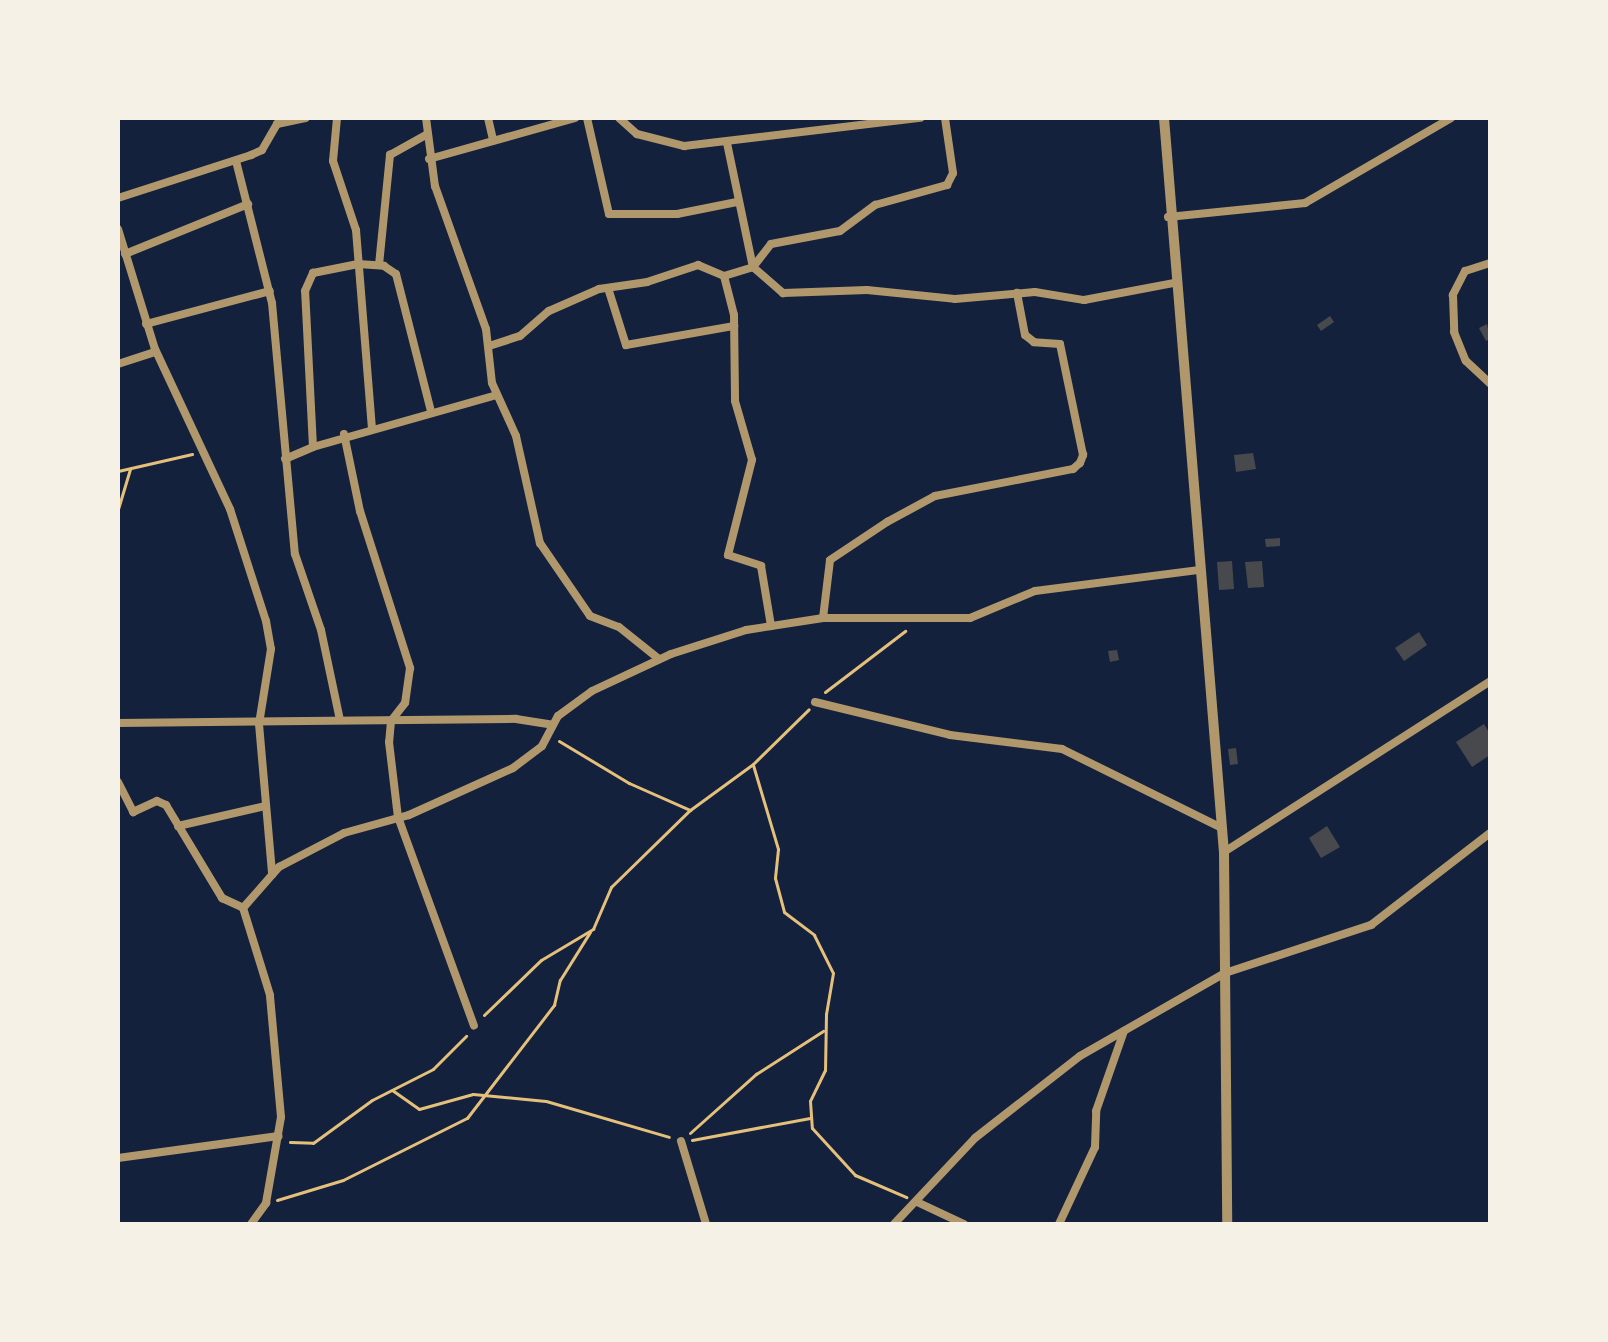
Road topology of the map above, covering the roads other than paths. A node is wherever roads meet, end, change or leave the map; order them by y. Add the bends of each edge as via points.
1 (305, 118) edge
2 (337, 118) edge
3 (426, 118) edge
4 (488, 118) edge
5 (575, 118) edge
6 (587, 118) edge
7 (619, 118) edge
8 (920, 118) edge
9 (945, 118) edge
10 (1164, 118) edge
11 (1451, 118) edge
12 (426, 135) junction
13 (493, 139) junction
14 (727, 143) junction
15 (429, 159) junction
16 (236, 161) junction
17 (118, 198) edge
18 (737, 202) junction
19 (248, 204) junction
20 (1168, 217) junction
21 (118, 229) edge
22 (119, 240) edge
23 (125, 254) junction
24 (1490, 263) edge
25 (358, 264) junction
26 (379, 265) junction
27 (753, 267) junction
28 (724, 276) junction
29 (1174, 283) junction
30 (608, 288) junction
31 (270, 291) junction
32 (1017, 293) junction
33 (146, 324) junction
34 (734, 326) junction
35 (489, 346) junction
36 (156, 352) junction
37 (118, 364) edge
38 (1490, 383) edge
39 (497, 395) junction
40 (431, 411) junction
41 (372, 428) junction
42 (344, 434) junction
43 (313, 447) junction
44 (285, 459) junction
45 (1200, 570) junction
46 (823, 618) junction
47 (771, 626) junction
48 (659, 659) junction
49 (1490, 681) edge
50 (815, 702) road end
51 (340, 720) junction
52 (391, 721) junction
53 (118, 723) edge
54 (259, 724) junction
55 (553, 725) junction
56 (118, 782) edge
57 (265, 806) junction
58 (398, 817) junction
59 (178, 826) junction
60 (1222, 828) junction
61 (1490, 833) edge
62 (1224, 852) junction
63 (272, 874) junction
64 (243, 908) junction
65 (1225, 973) junction
66 (474, 1026) road end
67 (1124, 1031) junction
68 (278, 1136) junction
69 (681, 1141) road end
70 (118, 1158) edge
71 (917, 1202) junction
72 (251, 1224) edge
73 (706, 1224) edge
74 (894, 1224) edge
75 (964, 1224) edge
76 (1059, 1224) edge
77 (1227, 1224) edge

1 - 16 street via 279,123 261,151
2 - 25 street via 333,163 352,211
3 - 12 street
4 - 13 street
5 - 13 street
6 - 18 street via 609,214 677,214
7 - 14 street via 637,134 674,145
8 - 14 street
9 - 27 street via 950,183 875,205 840,231 771,244
10 - 20 street
11 - 20 street via 1305,203
12 - 15 street
12 - 26 street via 390,155
13 - 15 street
14 - 18 street
15 - 35 street
16 - 17 street
16 - 19 street
18 - 27 street
19 - 23 street
19 - 31 street
20 - 29 street
21 - 22 street
22 - 23 street
23 - 33 street
24 - 38 street via 1465,271 1453,295 1454,332 1466,361
25 - 26 street
25 - 41 street
25 - 43 street via 313,273 305,285
26 - 40 street via 398,278
27 - 28 street
27 - 32 street via 783,293 887,291 929,299
28 - 30 street via 698,265
28 - 34 street
29 - 32 street via 1084,300
29 - 45 street
30 - 34 street via 626,345
30 - 35 street via 549,311 520,336
31 - 33 street
31 - 44 street
32 - 46 street via 1025,335 1034,342 1060,344 1083,455 1080,463 1073,469 935,496 887,522 830,560
33 - 36 street
34 - 47 street via 735,401 752,460 728,555 761,566
35 - 39 street
36 - 37 street
36 - 54 street via 230,509 266,621 271,649
39 - 40 street
39 - 48 street via 516,436 530,510 546,554 590,616 619,627
40 - 41 street
41 - 42 street
42 - 43 street
42 - 52 street via 360,511 410,668 405,703
43 - 44 street
44 - 51 street via 292,487 295,554 321,630
45 - 46 street via 1035,591 970,618
45 - 60 street
46 - 47 street
47 - 48 street
48 - 55 street via 592,691
49 - 62 street
50 - 60 street via 950,735 1062,749
51 - 52 street
51 - 54 street
52 - 55 street via 516,719
52 - 58 street
53 - 54 street
54 - 57 street
55 - 58 street via 550,737 513,768
56 - 59 street via 130,810 162,802
57 - 59 street
57 - 63 street
58 - 63 street via 344,833
58 - 66 street
59 - 64 street via 222,898
60 - 62 street
61 - 65 street via 1371,925
62 - 65 street
63 - 64 street
64 - 68 street via 263,959 275,1022
65 - 67 street
65 - 77 street
67 - 71 street via 1021,1097
67 - 76 street via 1096,1111 1095,1147
68 - 70 street
68 - 72 street via 266,1203
69 - 73 street
71 - 74 street
71 - 75 street

